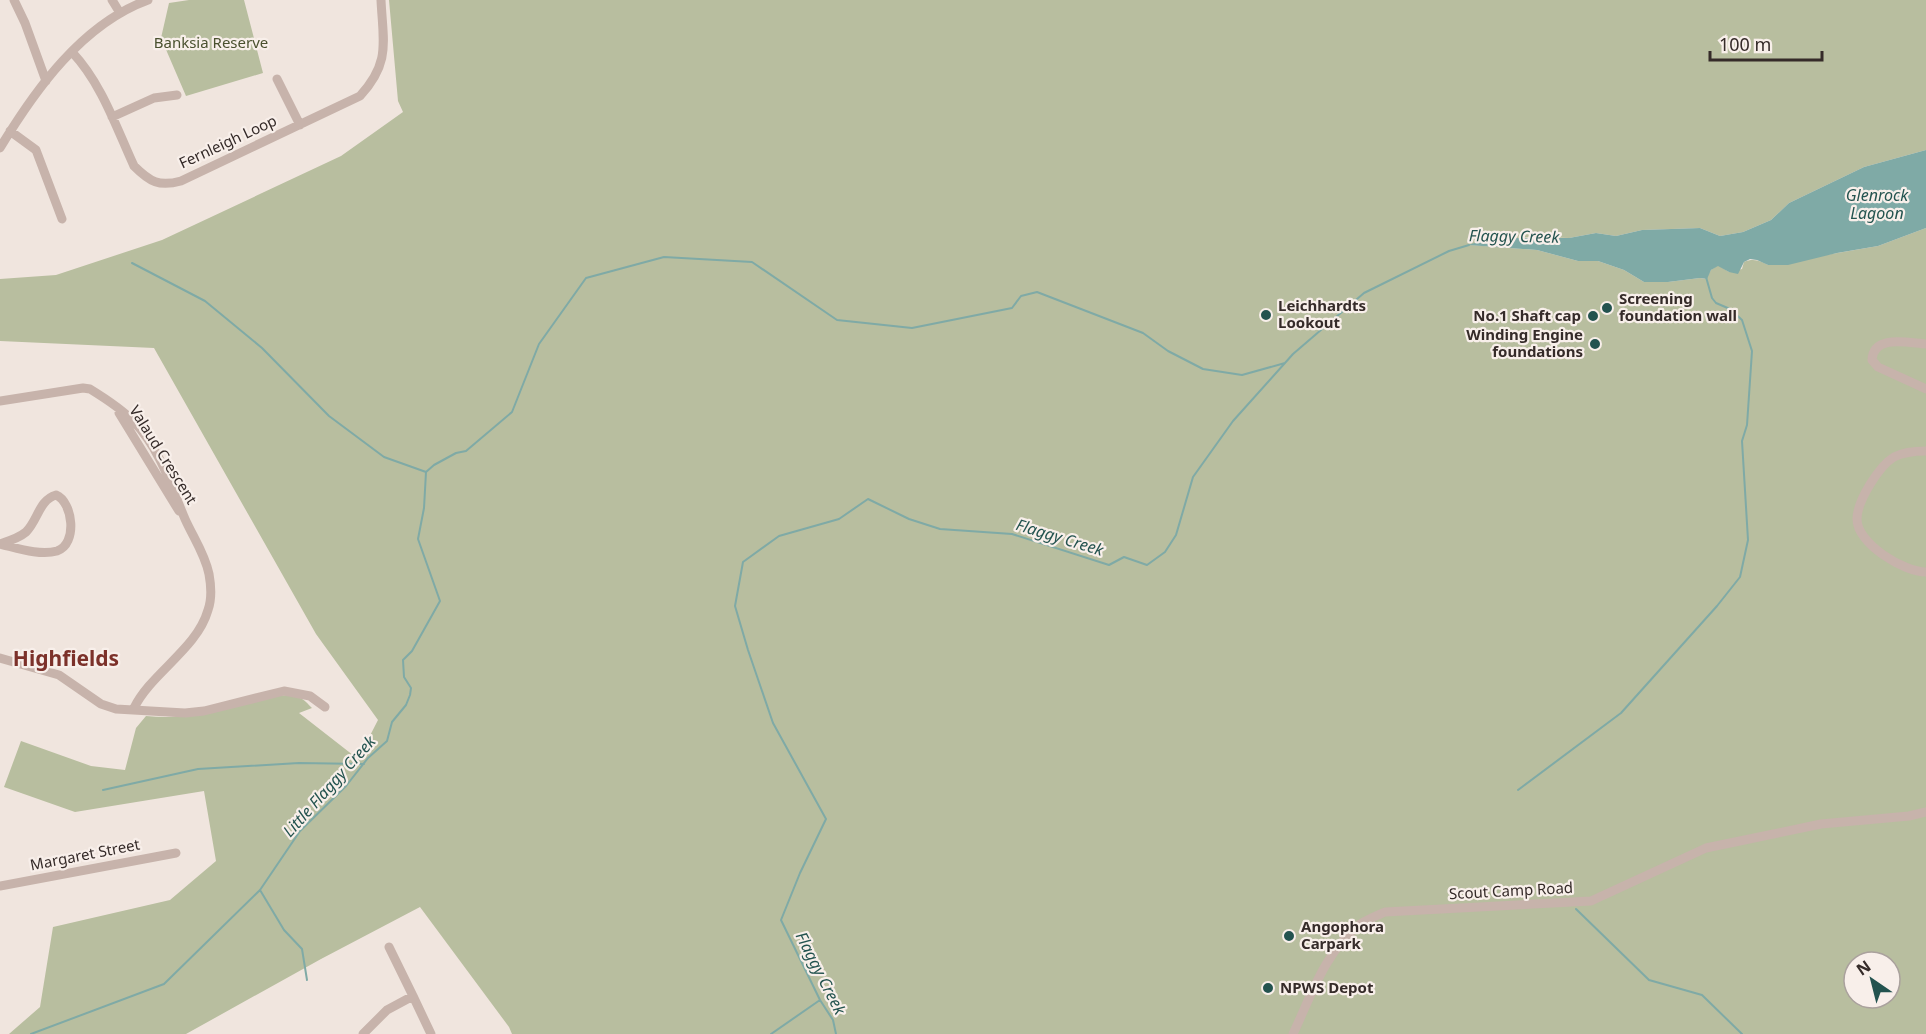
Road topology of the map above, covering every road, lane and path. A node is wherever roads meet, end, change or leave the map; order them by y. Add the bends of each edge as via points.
1 (14, 0) edge
2 (112, 0) edge
3 (148, 0) edge
4 (381, 0) edge
5 (120, 13) junction
6 (72, 52) junction
7 (277, 79) dead end
8 (46, 81) junction
9 (177, 95) dead end
10 (112, 117) junction
11 (300, 125) junction
12 (10, 131) junction
13 (0, 148) edge
14 (62, 219) dead end
15 (1926, 344) edge
16 (1926, 389) edge
17 (0, 401) edge
18 (1926, 451) edge
19 (0, 544) edge
20 (1926, 572) edge
21 (0, 658) edge
22 (325, 707) dead end
23 (134, 708) junction
24 (1926, 812) edge
25 (176, 853) dead end
26 (0, 886) edge
27 (389, 947) dead end
28 (413, 996) junction
29 (363, 1034) edge
30 (431, 1034) edge
31 (1293, 1034) edge

1 - 8 street
2 - 5 street
3 - 5 street
4 - 11 street, Fernleigh Loop via 382,63 373,82 360,96
5 - 6 street
6 - 8 street
6 - 10 street, Fernleigh Loop via 91,75
7 - 11 street
8 - 12 street
9 - 10 street via 154,98
10 - 11 street, Fernleigh Loop via 134,166 154,182 166,185
12 - 13 street
12 - 14 street via 36,150
15 - 16 street via 1886,342 1872,355 1878,367
17 - 23 street, Valaud Crescent via 87,388 105,398 142,448 184,518 209,573 208,610 194,636 142,693
18 - 20 street via 1894,457 1881,468 1863,499 1857,519 1859,532 1885,555 1905,568
19 - 19 street via 25,533 49,498 56,495 62,499 70,534 59,550 39,552
21 - 23 street via 59,675 108,707
22 - 23 street via 310,696 284,691 195,712
24 - 31 street, Scout Camp Road via 1821,824 1706,848 1591,901 1385,912 1361,923 1340,942 1313,987
25 - 26 street, Margaret Street
27 - 28 street
28 - 29 street via 387,1010
28 - 30 street

